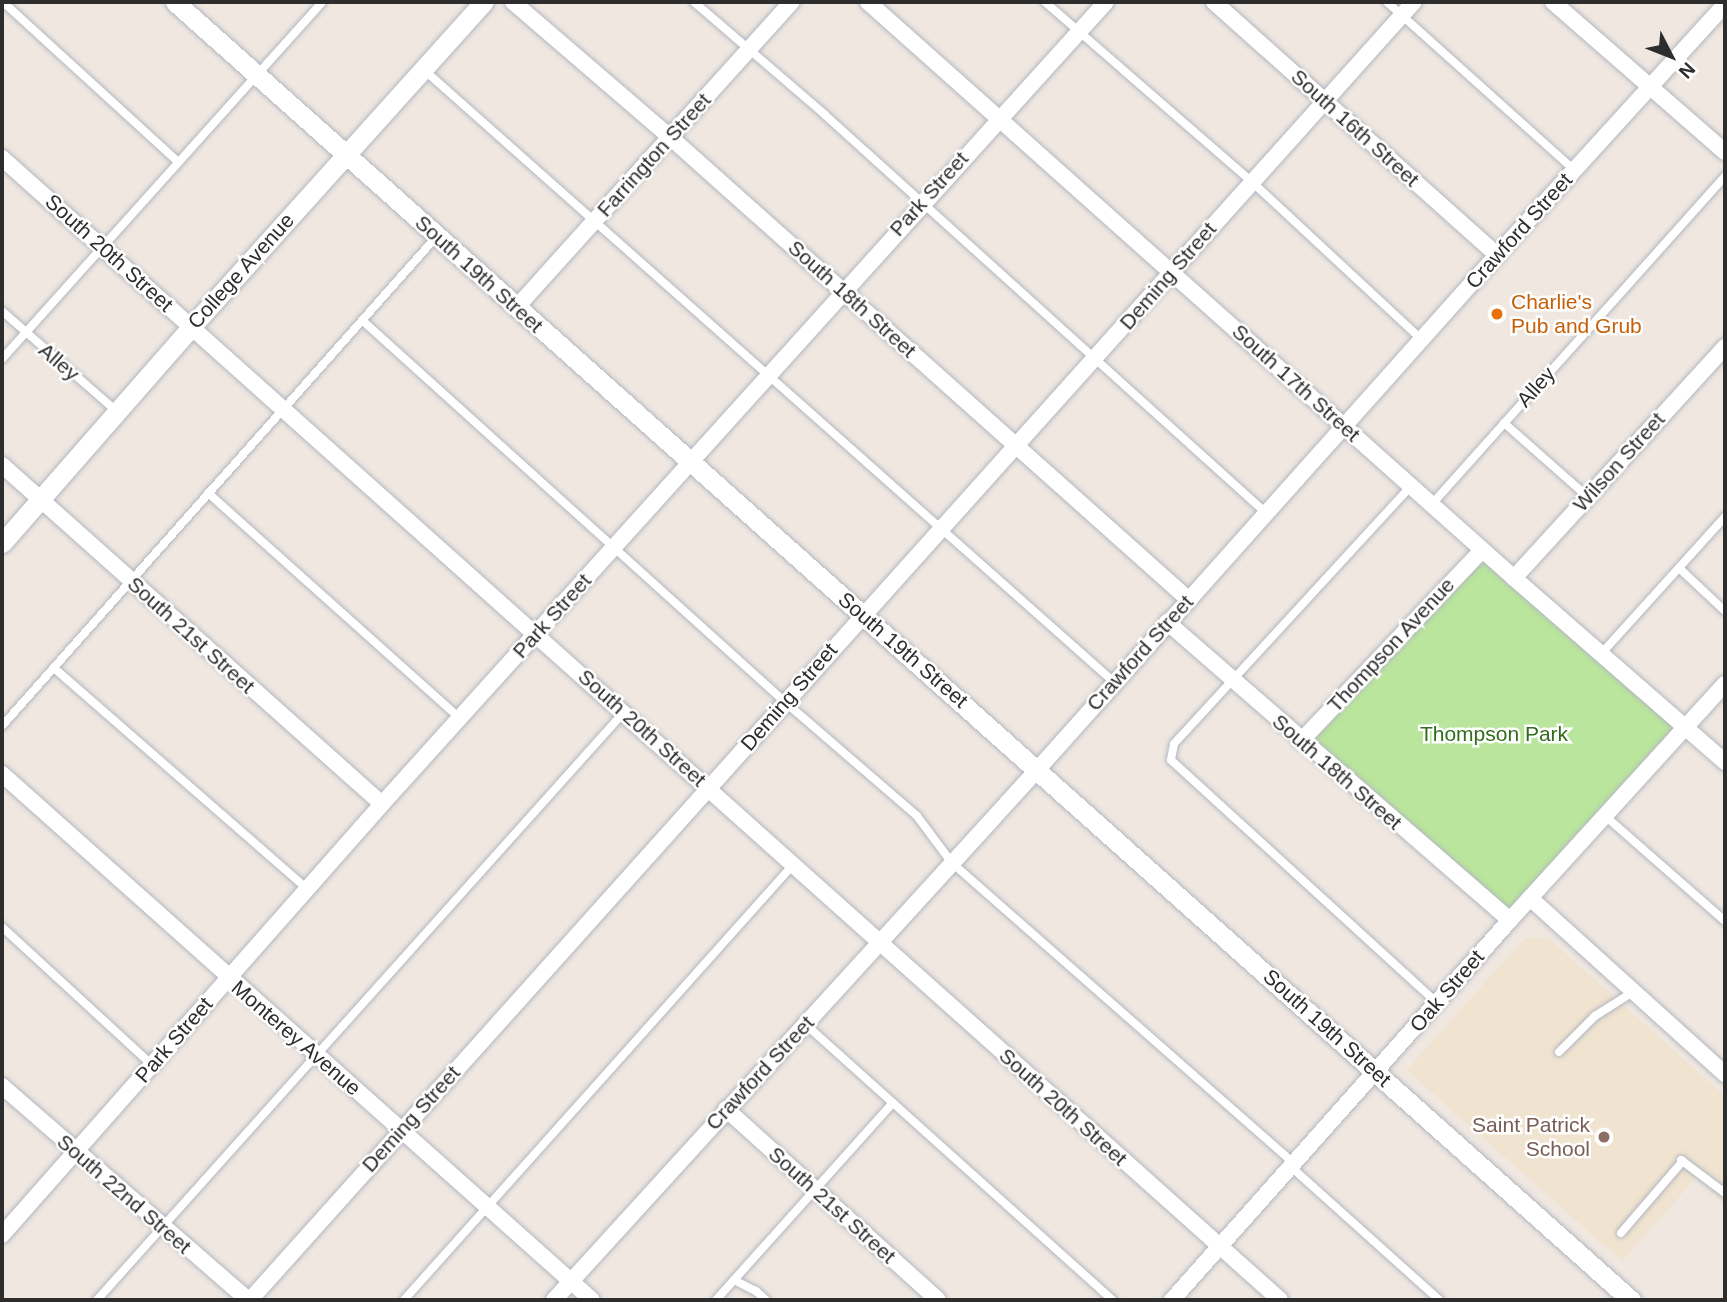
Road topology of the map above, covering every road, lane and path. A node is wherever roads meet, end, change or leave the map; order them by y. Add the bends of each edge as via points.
1 (4, 2) edge
2 (174, 2) edge
3 (322, 2) edge
4 (484, 2) edge
5 (513, 2) edge
6 (694, 2) edge
7 (792, 2) edge
8 (868, 2) edge
9 (1045, 2) edge
10 (1106, 2) edge
11 (1214, 2) edge
12 (1387, 2) edge
13 (1413, 2) edge
14 (1553, 2) edge
15 (1725, 4) edge
16 (1401, 15) junction
17 (1078, 32) junction
18 (748, 50) junction
19 (423, 69) junction
20 (257, 74) junction
21 (1650, 87) junction
22 (1323, 99) junction
23 (997, 119) junction
24 (670, 137) junction
25 (1725, 152) edge
26 (347, 153) junction
27 (2, 158) edge
28 (178, 162) junction
29 (1574, 170) junction
30 (1725, 176) edge
31 (1251, 181) junction
32 (922, 202) junction
33 (596, 219) junction
34 (438, 236) junction
35 (102, 247) junction
36 (1497, 255) junction
37 (1171, 272) junction
38 (842, 290) junction
39 (516, 308) junction
40 (2, 311) edge
41 (363, 321) junction
42 (191, 327) junction
43 (26, 333) junction
44 (1422, 339) junction
45 (1725, 347) edge
46 (2, 359) edge
47 (1096, 359) junction
48 (768, 374) junction
49 (284, 409) junction
50 (116, 411) junction
51 (1504, 423) junction
52 (1345, 425) junction
53 (1016, 445) junction
54 (691, 460) junction
55 (2, 465) edge
56 (1411, 486) junction
57 (208, 493) junction
58 (1588, 497) junction
59 (40, 500) junction
60 (1432, 504) junction
61 (1266, 513) junction
62 (1725, 517) edge
63 (941, 528) junction
64 (2, 543) edge
65 (613, 548) junction
66 (1482, 550) junction
67 (1678, 568) junction
68 (1514, 578) junction
69 (129, 580) junction
70 (1188, 599) junction
71 (1725, 611) edge
72 (862, 614) junction
73 (1167, 622) junction
74 (537, 633) junction
75 (1601, 654) junction
76 (54, 668) junction
77 (1234, 681) junction
78 (1114, 682) junction
79 (1725, 684) edge
80 (785, 702) junction
81 (624, 712) junction
82 (460, 718) junction
83 (2, 726) edge
84 (1687, 727) junction
85 (1301, 741) junction
86 (1725, 762) edge
87 (1038, 769) junction
88 (2, 774) edge
89 (709, 788) junction
90 (382, 804) junction
91 (1605, 816) junction
92 (952, 863) junction
93 (793, 864) junction
94 (307, 889) junction
95 (1530, 898) junction
96 (1510, 920) junction
97 (1725, 922) edge
98 (2, 927) edge
99 (879, 943) junction
100 (228, 978) junction
101 (1633, 992) junction
102 (1437, 1003) junction
103 (805, 1024) junction
104 (1559, 1052) dead end
105 (316, 1055) junction
106 (152, 1065) junction
107 (1376, 1072) junction
108 (1725, 1074) edge
109 (2, 1086) edge
110 (893, 1103) junction
111 (726, 1110) junction
112 (401, 1129) junction
113 (76, 1153) junction
114 (1293, 1165) junction
115 (815, 1189) junction
116 (1725, 1192) edge
117 (488, 1206) junction
118 (162, 1227) junction
119 (1621, 1233) dead end
120 (2, 1235) edge
121 (1220, 1247) junction
122 (734, 1280) junction
123 (571, 1281) junction
124 (1625, 1298) edge
125 (97, 1300) edge
126 (249, 1300) edge
127 (404, 1300) edge
128 (554, 1300) edge
129 (593, 1300) edge
130 (716, 1300) edge
131 (766, 1300) edge
132 (938, 1300) edge
133 (1113, 1300) edge
134 (1171, 1300) edge
135 (1280, 1300) edge
136 (1439, 1300) edge

1 - 28 lane
2 - 20 street, South 19th Street
3 - 20 lane
4 - 19 street, College Avenue
5 - 24 street, South 18th Street
6 - 18 lane
7 - 18 street, Farrington Street
8 - 23 street, South 17th Street
9 - 17 lane
10 - 17 street, Park Street
11 - 22 street, South 16th Street
12 - 16 lane
13 - 16 street, Deming Street
14 - 21 street
15 - 21 street, Crawford Street
16 - 22 street, Deming Street
16 - 29 lane
17 - 23 street, Park Street
17 - 31 lane
18 - 24 street, Farrington Street
18 - 32 lane
19 - 26 street, College Avenue
19 - 33 lane
20 - 26 street, South 19th Street
20 - 28 lane
21 - 25 street
21 - 29 street, Crawford Street
22 - 31 street, Deming Street
22 - 36 street, South 16th Street
23 - 32 street, Park Street
23 - 37 street, South 17th Street
24 - 33 street, Farrington Street
24 - 38 street, South 18th Street
26 - 34 street, South 19th Street
26 - 42 street, College Avenue
27 - 35 street, South 20th Street
28 - 35 lane
29 - 36 street, Crawford Street
30 - 51 lane, Alley
31 - 37 street, Deming Street
31 - 44 lane
32 - 38 street, Park Street
32 - 47 lane
33 - 39 street, Farrington Street
33 - 48 lane
34 - 39 street, South 19th Street
34 - 41 lane
35 - 42 street, South 20th Street
35 - 43 lane
36 - 44 street, Crawford Street
37 - 47 street, Deming Street
37 - 52 street, South 17th Street
38 - 48 street, Park Street
38 - 53 street, South 18th Street
39 - 54 street, South 19th Street
40 - 43 lane, Alley
41 - 49 lane
41 - 65 lane
42 - 49 street, South 20th Street
42 - 50 street, College Avenue
43 - 46 lane
43 - 50 lane, Alley
44 - 52 street, Crawford Street
45 - 58 street, Wilson Street
47 - 53 street, Deming Street
47 - 61 lane
48 - 54 street, Park Street
48 - 63 lane
49 - 57 lane
49 - 74 street, South 20th Street
50 - 59 street, College Avenue
51 - 58 lane
51 - 60 lane, Alley
52 - 56 street, South 17th Street
52 - 61 street, Crawford Street
53 - 63 street, Deming Street
53 - 70 street, South 18th Street
54 - 65 street, Park Street
54 - 72 street, South 19th Street
55 - 59 street, South 21st Street
56 - 60 street, South 17th Street
56 - 77 lane
57 - 69 lane
57 - 82 lane
58 - 68 street, Wilson Street
59 - 64 street, College Avenue
59 - 69 street, South 21st Street
60 - 66 street, South 17th Street
61 - 70 street, Crawford Street
62 - 67 lane
63 - 72 street, Deming Street
63 - 78 lane
65 - 74 street, Park Street
65 - 80 lane
66 - 68 street, South 17th Street
66 - 85 street, Thompson Avenue
67 - 71 lane
67 - 75 lane
68 - 75 street, South 17th Street
69 - 76 lane
69 - 90 street, South 21st Street
70 - 73 street, Crawford Street
72 - 80 street, Deming Street
72 - 87 street, South 19th Street
73 - 77 street, South 18th Street
73 - 78 street, Crawford Street
74 - 81 street, South 20th Street
74 - 82 street, Park Street
75 - 84 street, South 17th Street
76 - 83 lane
76 - 94 lane
77 - 85 street, South 18th Street
77 - 102 lane via 1174,744 1171,760
78 - 87 street, Crawford Street
79 - 84 street, Oak Street
80 - 89 street, Deming Street
80 - 92 lane via 917,816
81 - 89 street, South 20th Street
81 - 105 lane
82 - 90 street, Park Street
84 - 86 street, South 17th Street
84 - 91 street, Oak Street
85 - 96 street, South 18th Street
87 - 92 street, Crawford Street
87 - 107 street, South 19th Street
88 - 100 street, Monterey Avenue
89 - 93 street, South 20th Street
89 - 112 street, Deming Street
90 - 94 street, Park Street
91 - 95 street, Oak Street
91 - 97 lane
92 - 99 street, Crawford Street
92 - 114 lane
93 - 99 street, South 20th Street
93 - 117 lane
94 - 100 street, Park Street
95 - 96 street, Oak Street
95 - 101 street
96 - 102 street, Oak Street
98 - 106 lane
99 - 103 street, Crawford Street
99 - 121 street, South 20th Street
100 - 105 street, Monterey Avenue
100 - 106 street, Park Street
101 - 104 lane via 1595,1016
101 - 108 street
102 - 107 street, Oak Street
103 - 110 lane
103 - 111 street, Crawford Street
105 - 112 street, Monterey Avenue
105 - 118 lane
106 - 113 street, Park Street
107 - 114 street, Oak Street
107 - 124 street, South 19th Street
109 - 113 street, South 22nd Street
110 - 115 lane
110 - 133 lane
111 - 115 street, South 21st Street
111 - 123 street, Crawford Street
112 - 117 street, Monterey Avenue
112 - 126 street, Deming Street
113 - 118 street, South 22nd Street
113 - 120 street, Park Street
114 - 121 street, Oak Street
114 - 136 lane
115 - 122 lane
115 - 132 street, South 21st Street
116 - 119 lane via 1682,1160
117 - 123 street, Monterey Avenue
117 - 127 lane
118 - 125 lane
118 - 126 street, South 22nd Street
121 - 134 street, Oak Street
121 - 135 street, South 20th Street
122 - 130 lane
122 - 131 lane
123 - 128 street, Crawford Street
123 - 129 street, Monterey Avenue

